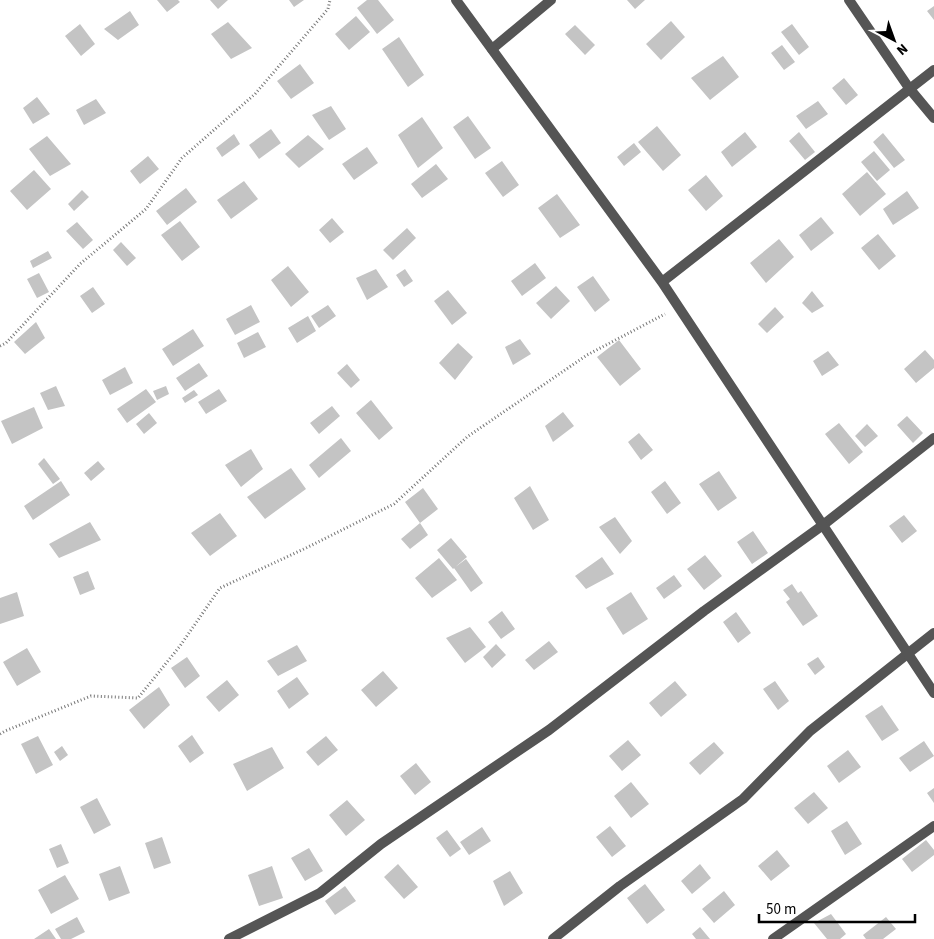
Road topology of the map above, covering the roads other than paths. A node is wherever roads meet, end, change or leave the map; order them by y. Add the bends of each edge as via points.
1 (456, 0) edge
2 (551, 0) edge
3 (849, 0) edge
4 (492, 49) junction
5 (934, 70) edge
6 (909, 88) junction
7 (934, 118) edge
8 (662, 282) junction
9 (934, 438) edge
10 (823, 525) junction
11 (934, 633) edge
12 (908, 654) junction
13 (934, 693) edge
14 (934, 826) edge
15 (229, 939) edge
16 (553, 939) edge
17 (773, 939) edge

1 - 4 street
2 - 4 street
3 - 6 street
4 - 8 street
5 - 6 street
6 - 7 street
6 - 8 street
8 - 10 street
9 - 10 street
10 - 12 street
10 - 15 street via 549,730 381,844 320,893
11 - 12 street
12 - 13 street
12 - 16 street via 810,732 743,799 620,886
14 - 17 street

